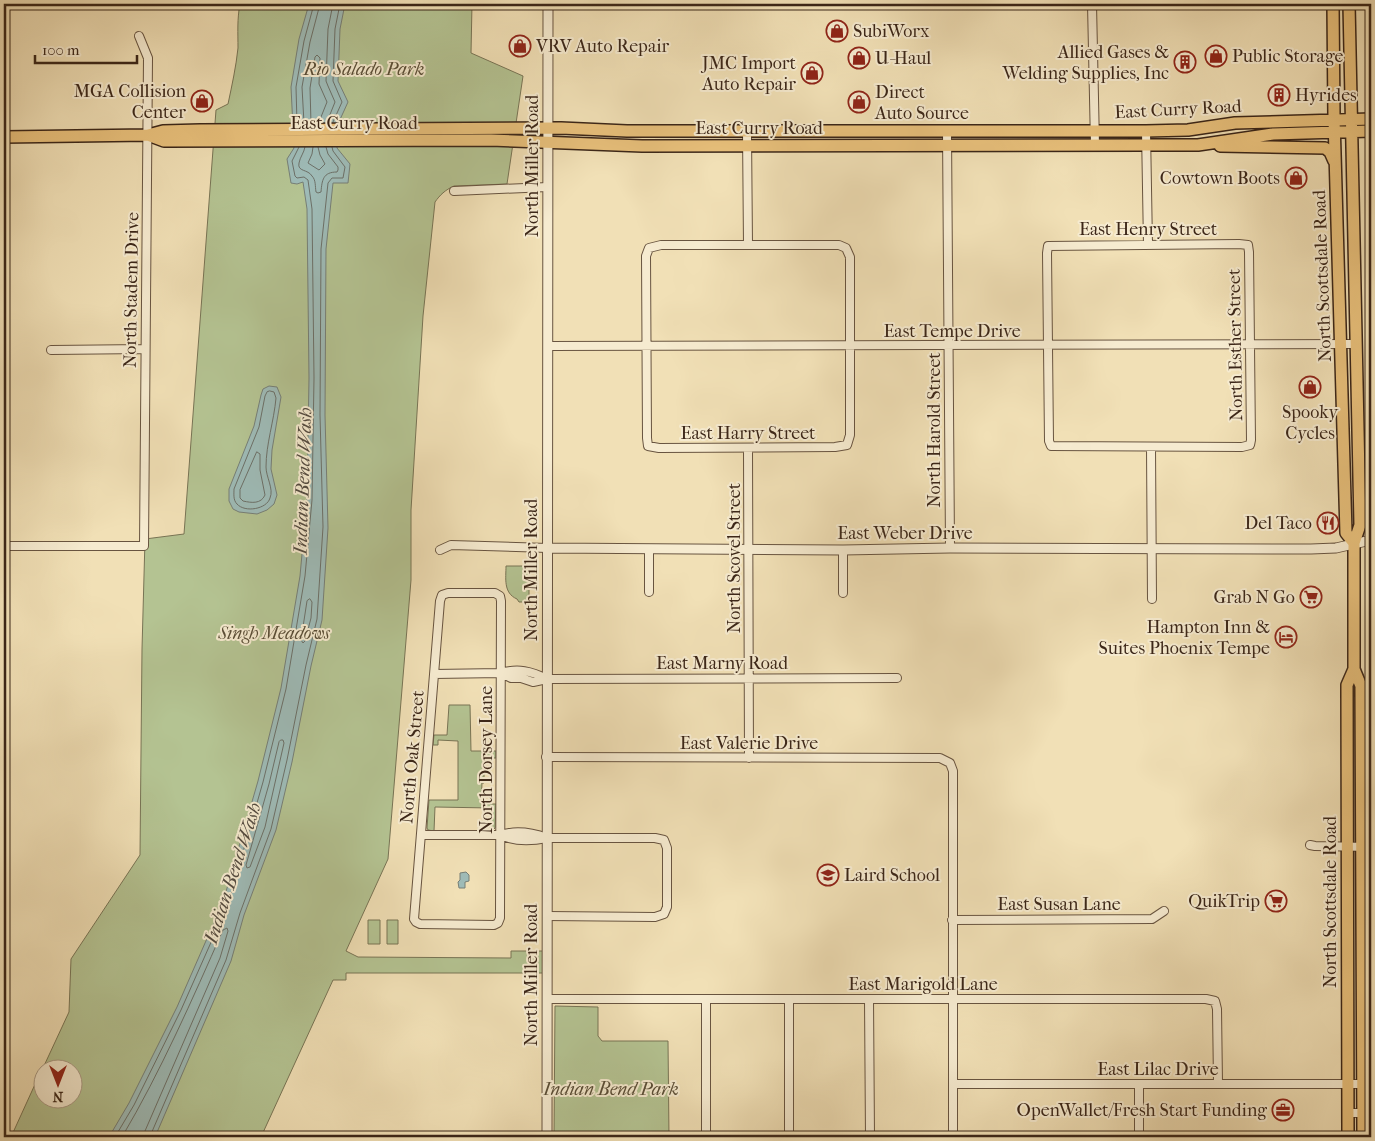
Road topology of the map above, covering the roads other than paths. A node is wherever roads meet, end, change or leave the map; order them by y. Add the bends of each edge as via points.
1 (548, 4) edge
2 (1092, 4) edge
3 (1333, 4) edge
4 (1349, 4) edge
5 (139, 36) dead end
6 (1334, 119) junction
7 (1351, 119) junction
8 (1371, 119) edge
9 (548, 129) junction
10 (1094, 130) junction
11 (946, 131) junction
12 (1146, 131) junction
13 (1371, 131) edge
14 (747, 132) junction
15 (1335, 132) junction
16 (1351, 132) junction
17 (148, 135) junction
18 (344, 135) junction
19 (4, 137) edge
20 (548, 142) junction
21 (1198, 144) junction
22 (947, 145) junction
23 (1095, 145) junction
24 (1146, 145) junction
25 (747, 146) junction
26 (1336, 165) junction
27 (548, 187) junction
28 (454, 191) dead end
29 (1148, 244) junction
30 (748, 245) junction
31 (1248, 245) joint
32 (1341, 344) junction
33 (1356, 344) junction
34 (1250, 345) junction
35 (548, 346) junction
36 (646, 346) junction
37 (850, 346) junction
38 (949, 346) junction
39 (1047, 346) junction
40 (145, 349) junction
41 (51, 350) dead end
42 (1151, 447) junction
43 (748, 448) junction
44 (1371, 540) edge
45 (1354, 543) junction
46 (4, 546) edge
47 (548, 548) junction
48 (950, 548) junction
49 (1152, 548) junction
50 (650, 549) junction
51 (749, 549) junction
52 (440, 550) dead end
53 (843, 550) junction
54 (649, 592) dead end
55 (843, 593) dead end
56 (500, 596) joint
57 (1152, 599) dead end
58 (1354, 669) junction
59 (501, 673) junction
60 (434, 674) junction
61 (748, 678) junction
62 (898, 678) dead end
63 (547, 679) junction
64 (546, 757) junction
65 (749, 758) junction
66 (421, 835) junction
67 (501, 835) junction
68 (547, 838) junction
69 (1310, 845) dead end
70 (1347, 846) junction
71 (1366, 847) edge
72 (1164, 911) dead end
73 (547, 916) junction
74 (952, 920) junction
75 (498, 923) joint
76 (548, 999) junction
77 (789, 999) junction
78 (869, 999) junction
79 (953, 999) junction
80 (706, 1000) junction
81 (953, 1084) junction
82 (1139, 1084) junction
83 (1218, 1084) junction
84 (1362, 1084) junction
85 (1348, 1085) junction
86 (1348, 1113) junction
87 (1367, 1113) edge
88 (547, 1137) edge
89 (706, 1137) edge
90 (789, 1137) edge
91 (870, 1137) edge
92 (953, 1137) edge
93 (1139, 1137) edge
94 (1348, 1137) edge
95 (1363, 1137) edge

1 - 9 street, North Miller Road
2 - 10 street
3 - 6 main road, North Scottsdale Road
4 - 7 main road, North Scottsdale Road
5 - 17 street, North Stadem Drive via 148,58
6 - 7 main road, East Curry Road
6 - 12 main road, East Curry Road
6 - 15 main road, North Scottsdale Road
7 - 8 main road, East Curry Road
7 - 16 main road, North Scottsdale Road
9 - 14 main road, East Curry Road
9 - 18 main road, East Curry Road
9 - 20 street, North Miller Road
10 - 11 main road, East Curry Road
10 - 12 main road, East Curry Road
10 - 23 street
11 - 14 main road, East Curry Road
11 - 22 street, North Harold Street
12 - 24 street
13 - 16 main road, East Curry Road
14 - 25 street
15 - 16 main road, East Curry Road
15 - 21 main road, East Curry Road via 1273,134
15 - 26 main road, North Scottsdale Road
16 - 33 main road, North Scottsdale Road
17 - 18 main road, East Curry Road via 164,130
17 - 19 main road, East Curry Road
17 - 40 street, North Stadem Drive
18 - 20 main road, East Curry Road
20 - 25 main road, East Curry Road via 618,146
20 - 27 street, North Miller Road
21 - 24 main road, East Curry Road
21 - 26 main road via 1325,148
22 - 23 main road, East Curry Road
22 - 25 main road, East Curry Road
22 - 38 street, North Harold Street
23 - 24 main road, East Curry Road
24 - 29 street
25 - 30 street
26 - 32 main road, North Scottsdale Road
27 - 28 street
27 - 35 street, North Miller Road
29 - 31 street, East Henry Street
29 - 39 street, East Henry Street via 1048,246
30 - 36 street via 661,245 649,248 646,256
30 - 37 street via 839,245 846,248 850,257
31 - 34 street, North Esther Street
32 - 33 street, East Tempe Drive
32 - 34 street, East Tempe Drive
32 - 45 main road, North Scottsdale Road via 1346,533
33 - 45 main road, North Scottsdale Road via 1360,525
34 - 39 street, East Tempe Drive
34 - 42 street, North Esther Street via 1250,446
35 - 36 street, East Tempe Drive
35 - 47 street, North Miller Road
36 - 37 street, East Tempe Drive
36 - 43 street, East Harry Street via 648,446
37 - 38 street, East Tempe Drive
37 - 43 street, East Harry Street via 850,435 847,445
38 - 39 street, East Tempe Drive
38 - 48 street, North Harold Street
39 - 42 street via 1051,446
40 - 41 street
40 - 46 street, North Stadem Drive via 144,546
42 - 49 street
43 - 51 street, North Scovel Street
44 - 45 street, East Weber Drive
45 - 49 street, East Weber Drive via 1312,549
45 - 58 main road, North Scottsdale Road
47 - 50 street, East Weber Drive
47 - 52 street, East Weber Drive via 451,545
47 - 63 street, North Miller Road
48 - 49 street, East Weber Drive
48 - 53 street, East Weber Drive
49 - 57 street
50 - 51 street, East Weber Drive
50 - 54 street
51 - 53 street, East Weber Drive
51 - 61 street, North Scovel Street
53 - 55 street
56 - 59 street, North Dorsey Lane
56 - 60 street, North Oak Street via 495,593 442,595
58 - 70 main road, North Scottsdale Road via 1347,685
58 - 71 main road, North Scottsdale Road via 1361,686
59 - 60 street, East Marny Road
59 - 63 street, East Marny Road via 511,678 521,674 533,682
59 - 67 street, North Dorsey Lane
60 - 66 street, North Oak Street
61 - 62 street, East Marny Road
61 - 63 street, East Marny Road
61 - 65 street, North Scovel Street
63 - 64 street, North Miller Road
64 - 65 street, East Valerie Drive
64 - 68 street, North Miller Road
65 - 74 street, East Valerie Drive via 940,758 950,763 953,772
66 - 67 street
66 - 75 street, North Oak Street via 414,912 416,922
67 - 68 street via 510,840 514,836 536,840
67 - 75 street, North Dorsey Lane
68 - 73 street, North Miller Road
68 - 73 street via 655,838 664,840 667,848 667,907 664,914 655,917
69 - 70 street
70 - 71 street
70 - 85 main road, North Scottsdale Road
71 - 84 main road, North Scottsdale Road
72 - 74 street, East Susan Lane via 1152,919
73 - 76 street, North Miller Road
74 - 79 street
76 - 80 street, East Marigold Lane
76 - 88 street, North Miller Road
77 - 78 street, East Marigold Lane
77 - 80 street, East Marigold Lane
77 - 90 street
78 - 79 street, East Marigold Lane
78 - 91 street
79 - 81 street
79 - 83 street, East Marigold Lane via 1215,1001
80 - 89 street
81 - 82 street, East Lilac Drive
81 - 92 street
82 - 83 street, East Lilac Drive
82 - 93 street
83 - 85 street, East Lilac Drive
84 - 85 street, East Lilac Drive
84 - 87 main road, North Scottsdale Road
85 - 86 main road, North Scottsdale Road
86 - 87 street
86 - 94 main road, North Scottsdale Road
87 - 95 main road, North Scottsdale Road

